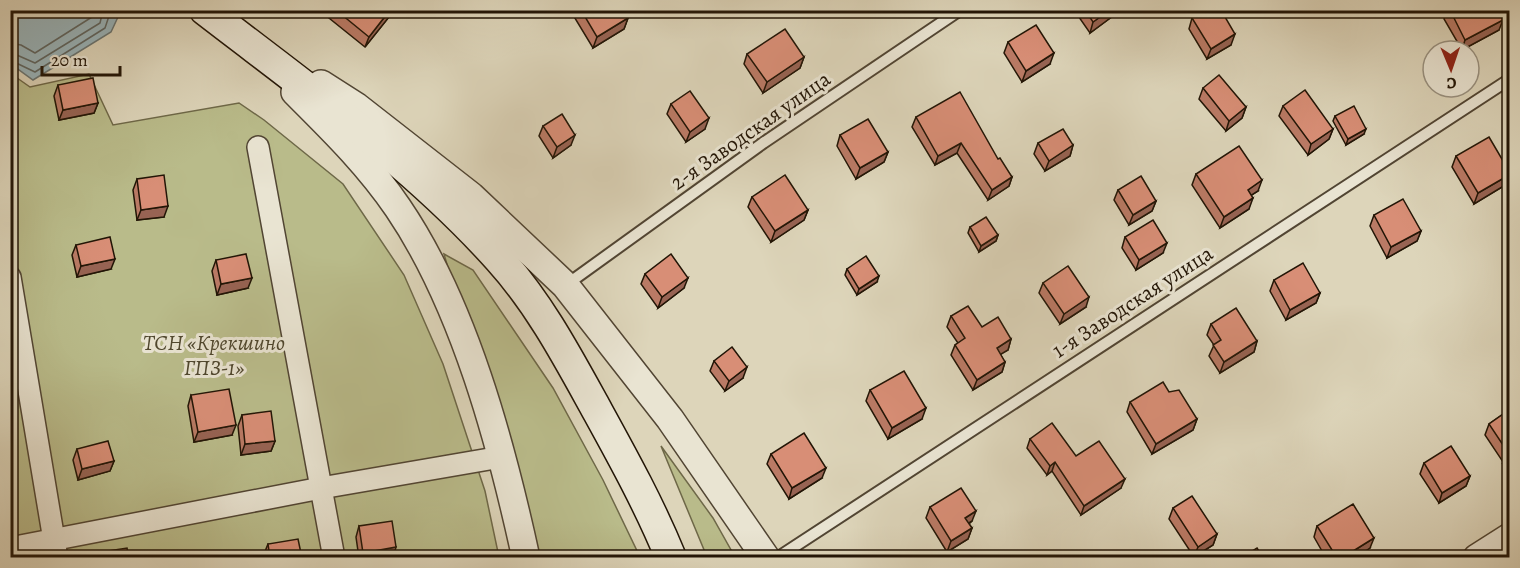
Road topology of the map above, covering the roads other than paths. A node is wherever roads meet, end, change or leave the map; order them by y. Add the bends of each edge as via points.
1 (960, 10) edge
2 (206, 12) edge
3 (234, 33) junction
4 (1509, 79) edge
5 (258, 147) dead end
6 (10, 277) edge
7 (565, 285) junction
8 (501, 457) junction
9 (321, 488) junction
10 (1509, 537) edge
11 (10, 548) edge
12 (56, 549) edge
13 (334, 558) edge
14 (526, 558) edge
15 (671, 558) edge
16 (766, 558) edge
17 (777, 558) edge
18 (1478, 558) edge

1 - 7 lane, 2-я Заводская улица via 763,143
2 - 3 main road
2 - 7 street via 357,107 471,196
3 - 8 street via 352,148 399,209 461,329
3 - 15 main road via 354,125 441,200 501,261 543,317 575,370 637,484
4 - 17 lane, 1-я Заводская улица
5 - 9 street
6 - 12 street
7 - 16 street via 670,418
8 - 9 street
8 - 14 street
9 - 12 street
9 - 13 street
10 - 18 street
11 - 12 street

